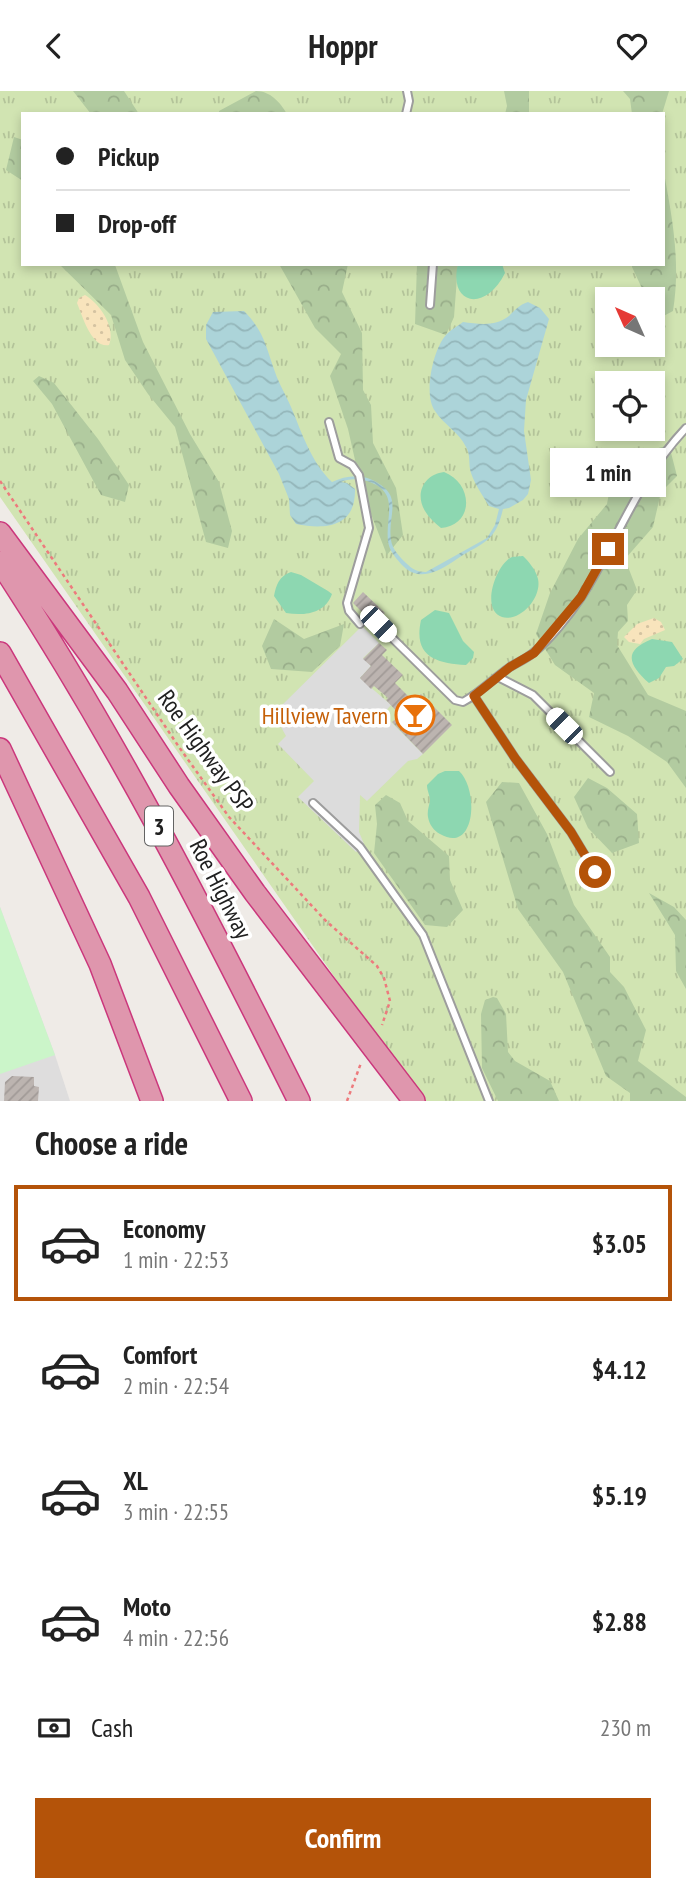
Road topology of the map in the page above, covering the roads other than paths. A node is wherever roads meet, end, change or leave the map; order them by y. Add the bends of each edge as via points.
1 (407, 91) edge
2 (407, 112) edge
3 (432, 266) edge
4 (430, 305) dead end
5 (329, 422) dead end
6 (686, 428) edge
7 (0, 533) edge
8 (0, 562) edge
9 (360, 624) dead end
10 (378, 624) dead end
11 (0, 653) edge
12 (498, 677) junction
13 (474, 696) junction
14 (0, 749) edge
15 (610, 772) dead end
16 (313, 803) dead end
17 (595, 872) dead end
18 (152, 1101) edge
19 (242, 1101) edge
20 (299, 1101) edge
21 (414, 1101) edge
22 (489, 1101) edge

1 - 2 lane
3 - 4 lane
5 - 9 lane via 339,457 359,475 369,519 368,538 347,603
6 - 12 lane via 646,477 567,616 534,653
7 - 21 highway via 117,691 263,903
8 - 20 highway, Roe Highway / 3 via 119,754
10 - 13 lane via 455,701
11 - 19 highway, 3 via 139,897
12 - 13 lane
12 - 15 lane via 533,695
13 - 17 lane
14 - 18 highway via 100,964
16 - 22 lane via 360,847 423,935

